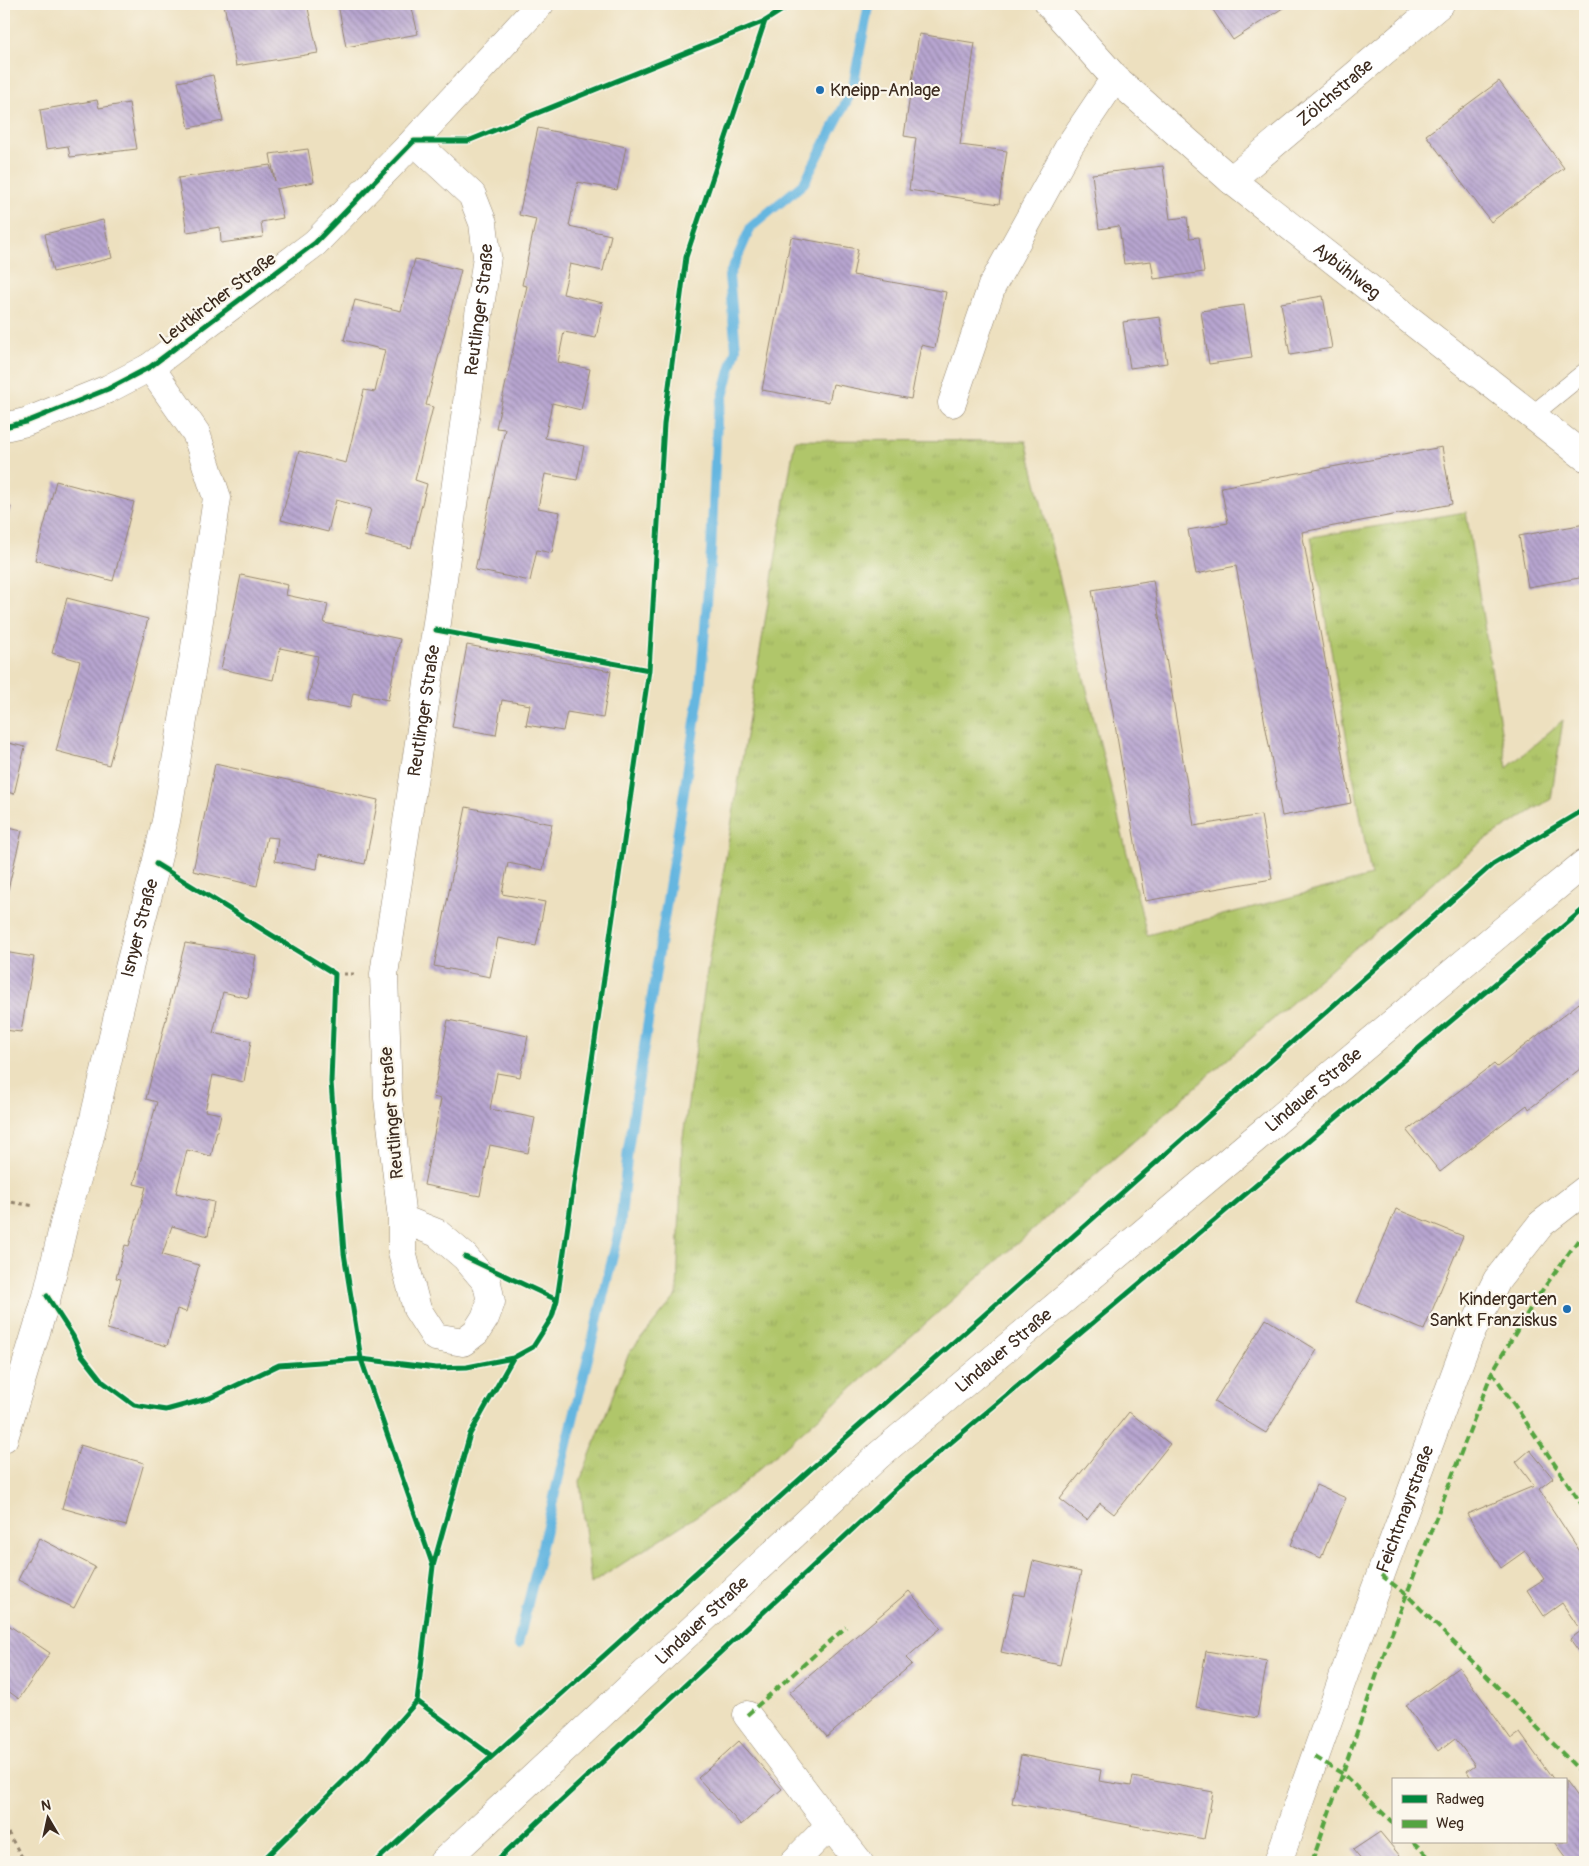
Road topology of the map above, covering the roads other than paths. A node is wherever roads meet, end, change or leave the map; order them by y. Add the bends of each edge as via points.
1 (540, 4) edge
2 (1049, 4) edge
3 (1440, 4) edge
4 (1115, 78) junction
5 (414, 141) junction
6 (1231, 180) junction
7 (150, 367) junction
8 (1585, 372) edge
9 (952, 403) dead end
10 (1532, 415) junction
11 (4, 427) edge
12 (1585, 456) edge
13 (1585, 863) edge
14 (1585, 1190) edge
15 (402, 1219) dead end
16 (4, 1438) edge
17 (747, 1715) dead end
18 (830, 1825) junction
19 (443, 1862) edge
20 (794, 1862) edge
21 (859, 1862) edge
22 (1278, 1862) edge

1 - 5 street, Leutkircher Straße
2 - 4 street, Aybühlweg
3 - 6 street, Zölchstraße
4 - 6 street, Aybühlweg
4 - 9 street via 1070,144 992,286
5 - 7 street, Leutkircher Straße via 316,243
5 - 15 street, Reutlinger Straße via 472,195 483,223 487,256 436,630 384,974 388,1098
6 - 10 street, Aybühlweg
7 - 11 street, Leutkircher Straße via 108,389 26,422
7 - 16 street, Isnyer Straße via 196,433 218,498 166,821 89,1140
8 - 10 lane
10 - 12 street, Aybühlweg
13 - 19 street, Lindauer Straße via 879,1455
14 - 22 street, Feichtmayrstraße via 1541,1224 1497,1280 1468,1339
17 - 18 street
18 - 20 street
18 - 21 street

